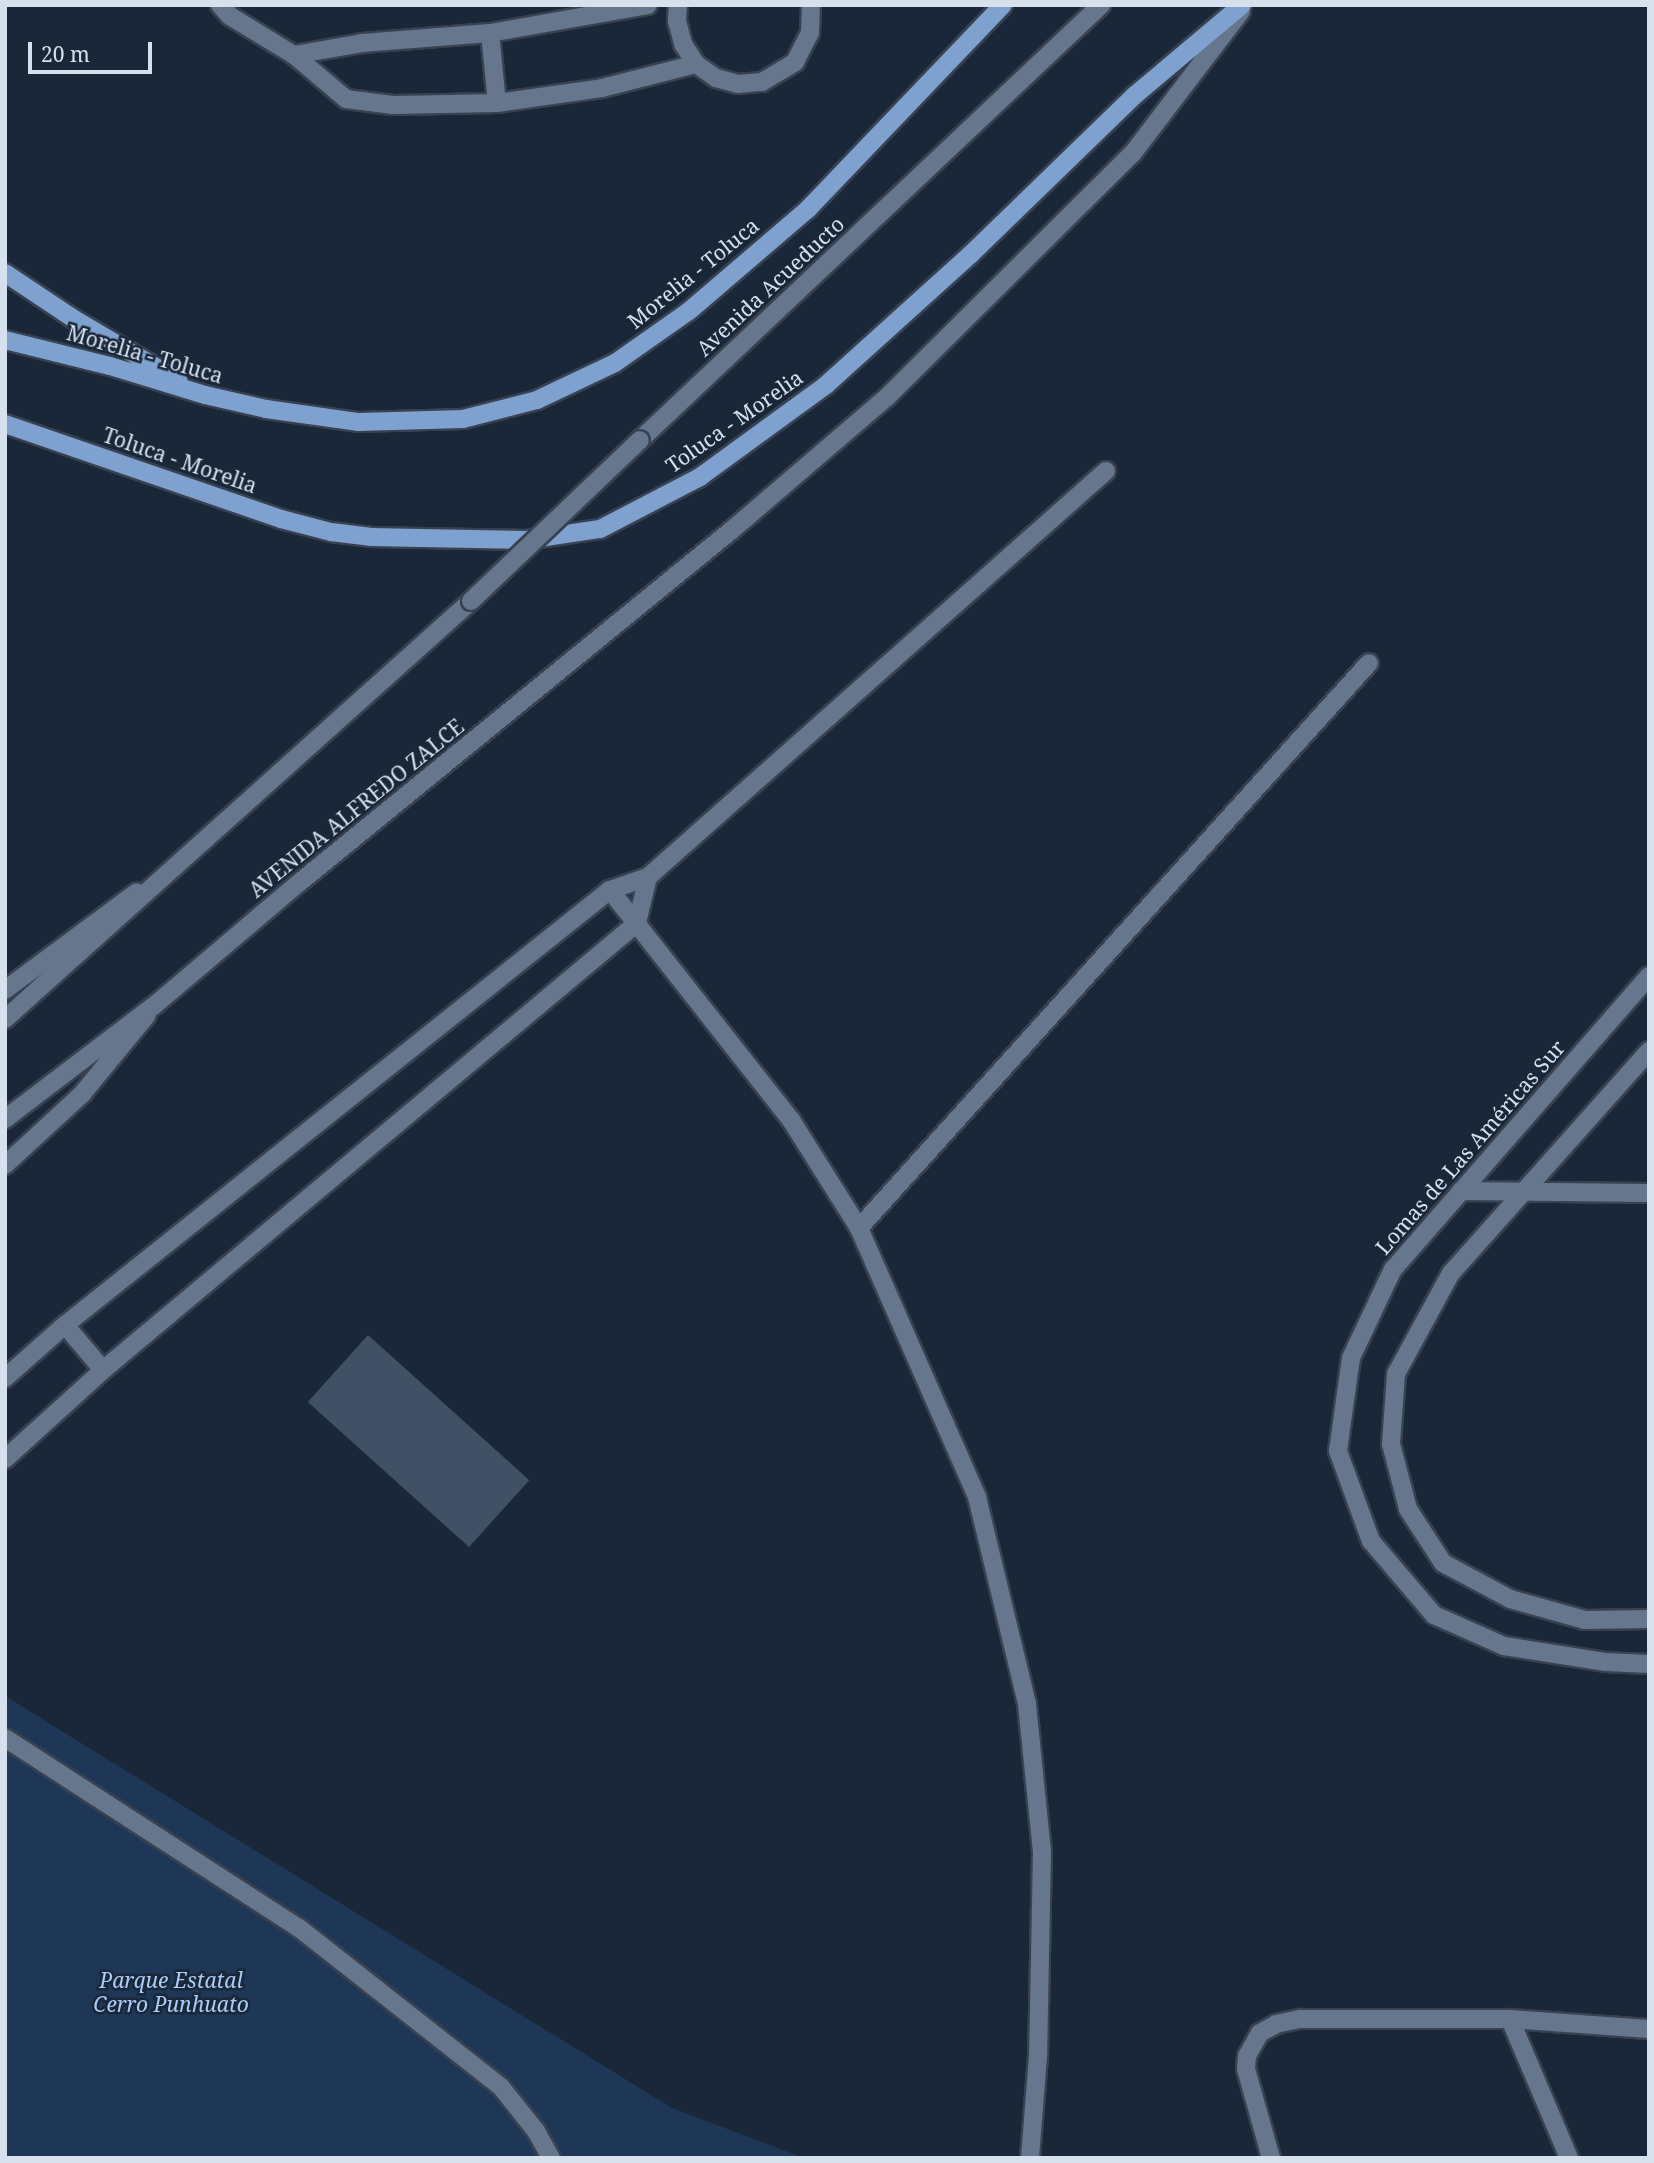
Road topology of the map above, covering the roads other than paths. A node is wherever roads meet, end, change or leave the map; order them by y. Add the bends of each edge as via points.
1 (220, 5) edge
2 (648, 5) edge
3 (678, 5) edge
4 (811, 5) edge
5 (1003, 5) edge
6 (1101, 5) edge
7 (1244, 5) edge
8 (490, 33) junction
9 (294, 55) junction
10 (696, 64) junction
11 (498, 103) junction
12 (5, 273) edge
13 (5, 340) edge
14 (205, 395) junction
15 (5, 424) edge
16 (1106, 471) dead end
17 (1368, 663) dead end
18 (210, 837) junction
19 (648, 877) junction
20 (610, 891) junction
21 (637, 923) junction
22 (1649, 976) edge
23 (5, 989) edge
24 (156, 1004) junction
25 (5, 1019) edge
26 (1649, 1051) edge
27 (5, 1119) edge
28 (5, 1165) edge
29 (1461, 1191) junction
30 (1649, 1192) edge
31 (1524, 1193) junction
32 (859, 1228) junction
33 (65, 1325) junction
34 (103, 1370) junction
35 (5, 1378) edge
36 (5, 1459) edge
37 (1649, 1619) edge
38 (1649, 1664) edge
39 (5, 1738) edge
40 (1510, 2019) junction
41 (1649, 2029) edge
42 (551, 2158) edge
43 (1030, 2158) edge
44 (1271, 2158) edge
45 (1569, 2158) edge

1 - 9 street via 230,16
2 - 8 street
3 - 10 street via 683,44
4 - 10 street via 810,33 795,62 776,76 738,84 716,78
5 - 14 main road, Morelia - Toluca via 808,209 689,312 615,363 537,400 463,419 359,422
6 - 18 street, Avenida Acueducto, bridge via 471,601
7 - 15 main road, Toluca - Morelia via 1135,95 971,254 826,385 700,477 600,529 526,540 331,532
7 - 24 street, AVENIDA ALFREDO ZALCE via 1133,153 887,397 733,530
8 - 9 street via 362,43
8 - 11 street
9 - 11 street via 346,99 393,105
10 - 11 street via 602,88
12 - 14 main road
13 - 14 main road, Morelia - Toluca
16 - 19 street
17 - 32 street
18 - 23 street
18 - 25 street
19 - 20 street
19 - 21 street
20 - 21 street
20 - 33 street
21 - 32 street via 791,1120
21 - 34 street
22 - 29 street, Lomas de Las Américas Sur
24 - 27 street, AVENIDA ALFREDO ZALCE
24 - 28 street via 82,1094
26 - 31 street
29 - 31 street, Lomas de Las Américas Sur
29 - 38 street, Lomas de Las Américas Sur via 1393,1269 1351,1359 1338,1451 1371,1541 1434,1615 1504,1646
30 - 31 street, Lomas de Las Américas Sur
31 - 37 street via 1451,1273 1396,1374 1391,1444 1408,1509 1443,1563 1510,1599 1585,1620
32 - 43 street via 977,1497 1027,1704 1042,1852 1038,2056
33 - 34 street
33 - 35 street
34 - 36 street
39 - 42 street via 299,1928 501,2087
40 - 41 street
40 - 44 street via 1300,2019 1260,2033 1247,2056 1249,2084
40 - 45 street

